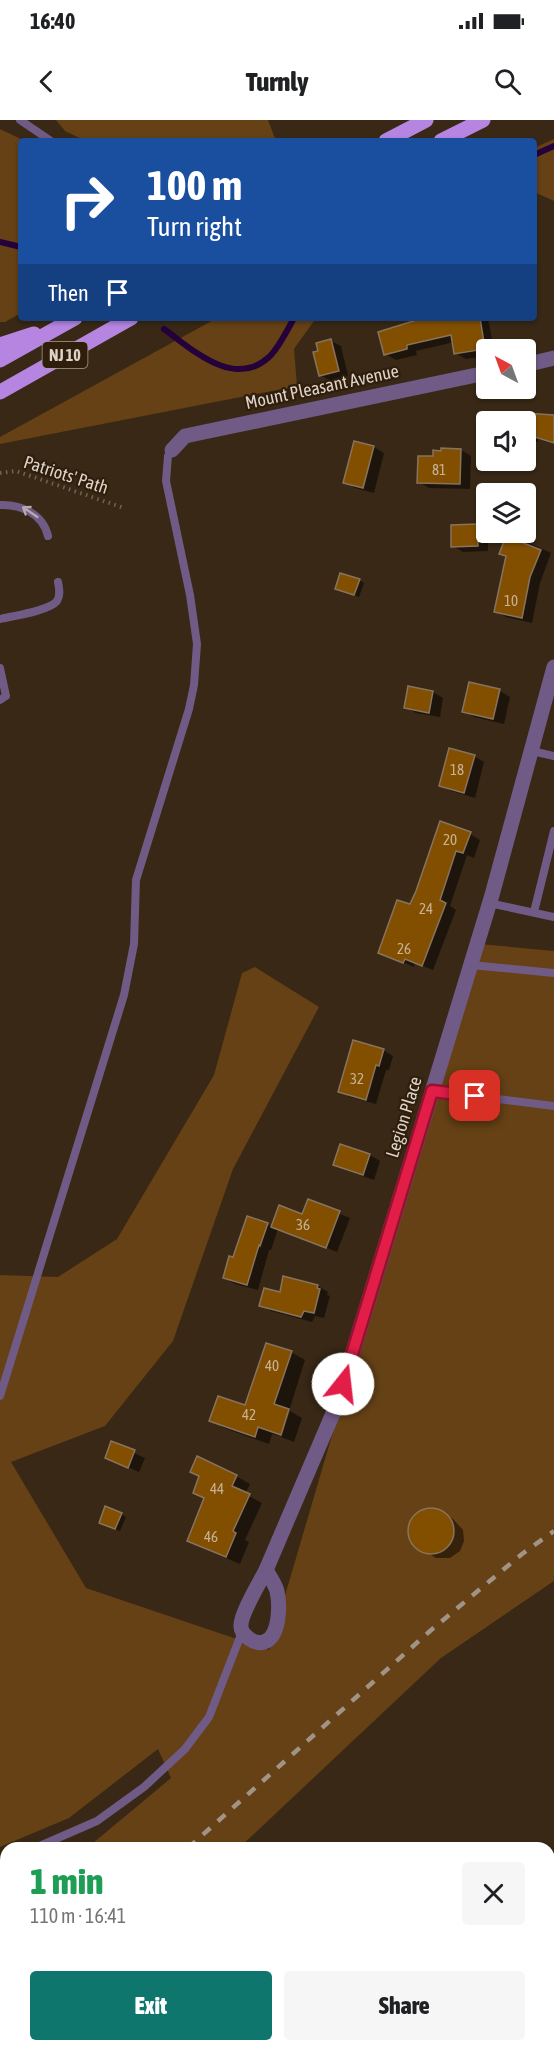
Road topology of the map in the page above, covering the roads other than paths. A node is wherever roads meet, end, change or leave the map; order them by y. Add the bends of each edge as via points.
1 (20, 120) edge
2 (426, 120) edge
3 (483, 120) edge
4 (47, 138) edge
5 (392, 138) edge
6 (447, 138) edge
7 (68, 321) edge
8 (69, 321) edge
9 (126, 321) edge
10 (0, 345) edge
11 (554, 358) edge
12 (0, 360) edge
13 (536, 362) edge
14 (476, 375) edge
15 (0, 392) edge
16 (172, 450) joint
17 (0, 505) edge
18 (48, 536) dead end
19 (57, 582) dead end
20 (0, 620) edge
21 (0, 668) edge
22 (554, 668) edge
23 (0, 700) edge
24 (532, 751) junction
25 (554, 756) edge
26 (554, 831) edge
27 (489, 903) junction
28 (534, 912) junction
29 (554, 916) edge
30 (471, 965) junction
31 (554, 973) edge
32 (432, 1091) junction
33 (554, 1106) edge
34 (0, 1396) edge
35 (267, 1570) junction
36 (242, 1632) junction
37 (48, 1842) edge

1 - 4 lane
2 - 5 main road
3 - 6 main road
7 - 10 main road
8 - 12 main road, NJ 10
9 - 15 main road, NJ 10
11 - 13 street
14 - 16 street, Mount Pleasant Avenue via 185,436
16 - 34 lane via 166,481 194,621 195,685 136,880 134,944 124,995
18 -> 17 lane via 45,524 23,507
19 - 20 lane via 60,594 56,602
21 - 23 lane via 6,696
22 - 24 street, Legion Place
24 - 25 lane
24 - 27 street, Legion Place
26 - 28 lane
27 - 28 lane
27 - 30 street, Legion Place
28 - 29 lane
30 - 31 lane
30 - 32 street, Legion Place
32 - 33 lane
32 - 35 street, Legion Place via 337,1404
35 - 36 street, Legion Place via 243,1617
35 - 36 street via 276,1589 277,1625 265,1642 258,1643
36 - 37 lane via 209,1717 185,1749 144,1787 97,1821

